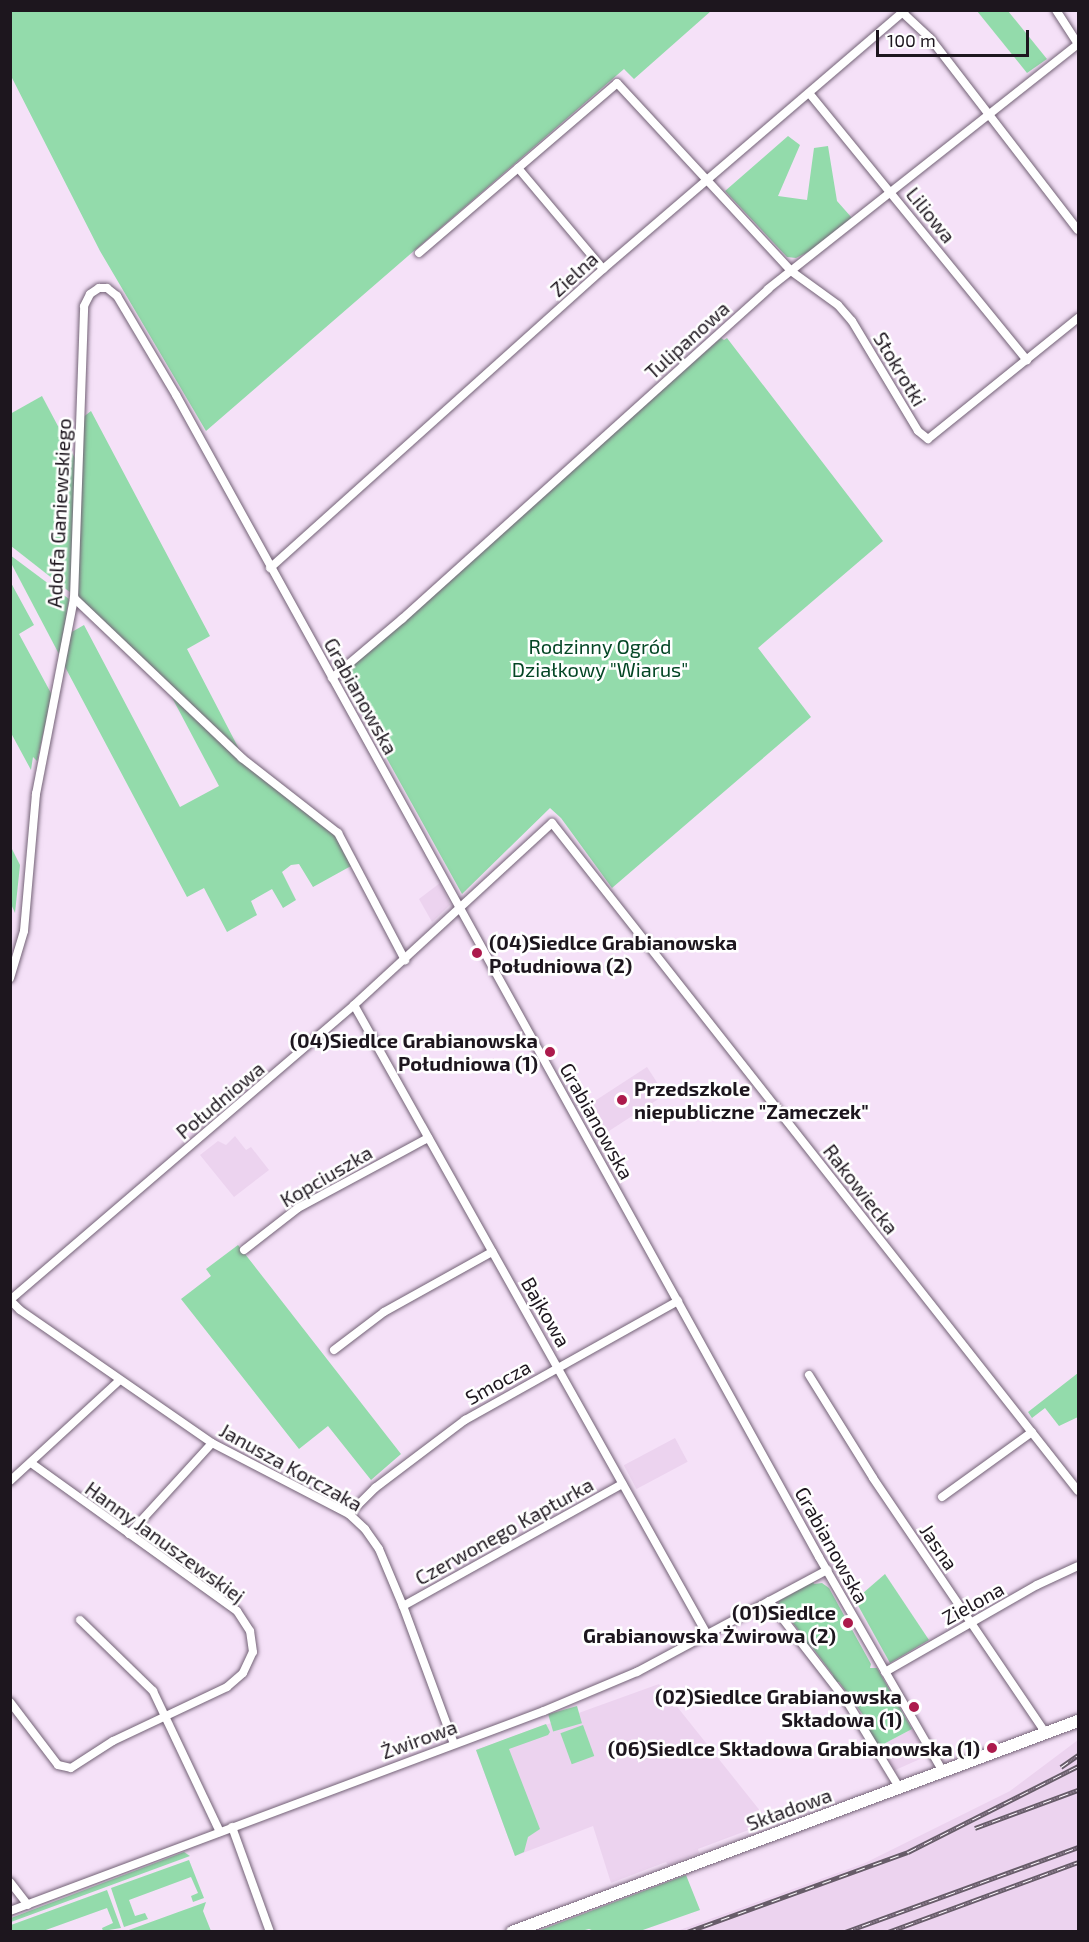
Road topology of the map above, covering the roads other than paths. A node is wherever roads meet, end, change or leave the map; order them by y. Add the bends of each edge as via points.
1 (1056, 10) edge
2 (904, 12) edge
3 (1078, 44) edge
4 (808, 93) junction
5 (988, 114) junction
6 (518, 168) junction
7 (706, 181) junction
8 (890, 190) junction
9 (1078, 230) edge
10 (419, 253) dead end
11 (603, 269) junction
12 (791, 271) junction
13 (117, 296) joint
14 (1078, 318) edge
15 (1026, 360) junction
16 (270, 568) junction
17 (74, 598) junction
18 (332, 678) junction
19 (552, 823) joint
20 (461, 910) junction
21 (405, 960) junction
22 (10, 978) edge
23 (354, 1005) junction
24 (428, 1138) junction
25 (244, 1250) dead end
26 (492, 1252) junction
27 (10, 1300) edge
28 (678, 1301) junction
29 (334, 1350) dead end
30 (559, 1367) junction
31 (809, 1375) dead end
32 (120, 1380) junction
33 (1032, 1432) junction
34 (212, 1443) junction
35 (31, 1463) junction
36 (10, 1481) edge
37 (622, 1484) junction
38 (1078, 1491) edge
39 (942, 1497) dead end
40 (349, 1514) junction
41 (129, 1534) junction
42 (1078, 1566) edge
43 (827, 1570) junction
44 (769, 1601) junction
45 (403, 1606) junction
46 (80, 1620) dead end
47 (970, 1622) junction
48 (708, 1636) junction
49 (885, 1672) junction
50 (10, 1702) edge
51 (166, 1714) junction
52 (1078, 1721) edge
53 (1046, 1734) junction
54 (454, 1744) junction
55 (943, 1772) junction
56 (900, 1789) junction
57 (232, 1827) junction
58 (220, 1832) junction
59 (10, 1882) edge
60 (28, 1905) junction
61 (10, 1911) edge
62 (270, 1932) edge
63 (512, 1932) edge

1 - 3 street
2 - 4 street, Zielna
2 - 5 street via 930,38
3 - 5 street, Tulipanowa
4 - 7 street, Zielna
4 - 8 street, Liliowa
5 - 8 street, Tulipanowa
5 - 9 street
6 - 7 street, Stokrotki via 617,83
6 - 10 street
6 - 11 street
7 - 11 street, Zielna
7 - 12 street, Stokrotki
8 - 12 street, Tulipanowa
8 - 15 street, Liliowa
11 - 16 street, Zielna
12 - 15 street, Stokrotki via 838,305 852,321 918,431 928,439
12 - 18 street, Tulipanowa
13 - 16 street, Grabianowska
13 - 17 street, Adolfa Ganiewskiego via 107,288 99,288 90,294 84,306
14 - 15 street, Stokrotki
16 - 18 street, Grabianowska
17 - 21 street via 242,758 338,833
17 - 22 street, Adolfa Ganiewskiego via 36,794 24,931
18 - 20 street, Grabianowska
19 - 20 street, Południowa
19 - 33 street, Rakowiecka
20 - 21 street, Południowa
20 - 28 street, Grabianowska
21 - 23 street, Południowa
23 - 24 street, Bajkowa
23 - 27 street, Południowa
24 - 25 street, Kopciuszka via 298,1208
24 - 26 street, Bajkowa
26 - 29 street via 384,1312
26 - 30 street, Bajkowa
27 - 32 street, Janusza Korczaka
28 - 30 street, Smocza
28 - 43 street, Grabianowska
30 - 37 street, Bajkowa
30 - 40 street, Smocza via 465,1420 375,1488
31 - 47 street, Jasna
32 - 34 street, Janusza Korczaka
32 - 35 street
33 - 38 street, Rakowiecka
33 - 39 street
34 - 40 street, Janusza Korczaka
34 - 41 street
35 - 36 street
35 - 41 street, Hanny Januszewskiej
37 - 45 street, Czerwonego Kapturka
37 - 48 street, Bajkowa
40 - 45 street, Janusza Korczaka via 365,1528 379,1549
41 - 51 street, Hanny Januszewskiej via 237,1611 250,1631 253,1652 243,1673 227,1687
42 - 47 street, Zielona
43 - 44 street, Żwirowa
43 - 49 street, Grabianowska
44 - 48 street, Żwirowa
44 - 56 street via 848,1703
45 - 54 street, Janusza Korczaka
46 - 51 street via 153,1691
47 - 49 street, Zielona
47 - 53 street, Jasna
48 - 54 street, Żwirowa via 637,1672
49 - 55 street, Grabianowska
50 - 51 street, Hanny Januszewskiej via 54,1760 65,1768 77,1767 112,1741
51 - 58 street
52 - 53 main road, Składowa
53 - 55 main road, Składowa
54 - 57 street, Żwirowa
55 - 56 main road, Składowa
56 - 63 main road, Składowa
57 - 58 street, Żwirowa
57 - 62 street
58 - 60 street, Żwirowa
59 - 60 street
60 - 61 street, Żwirowa

